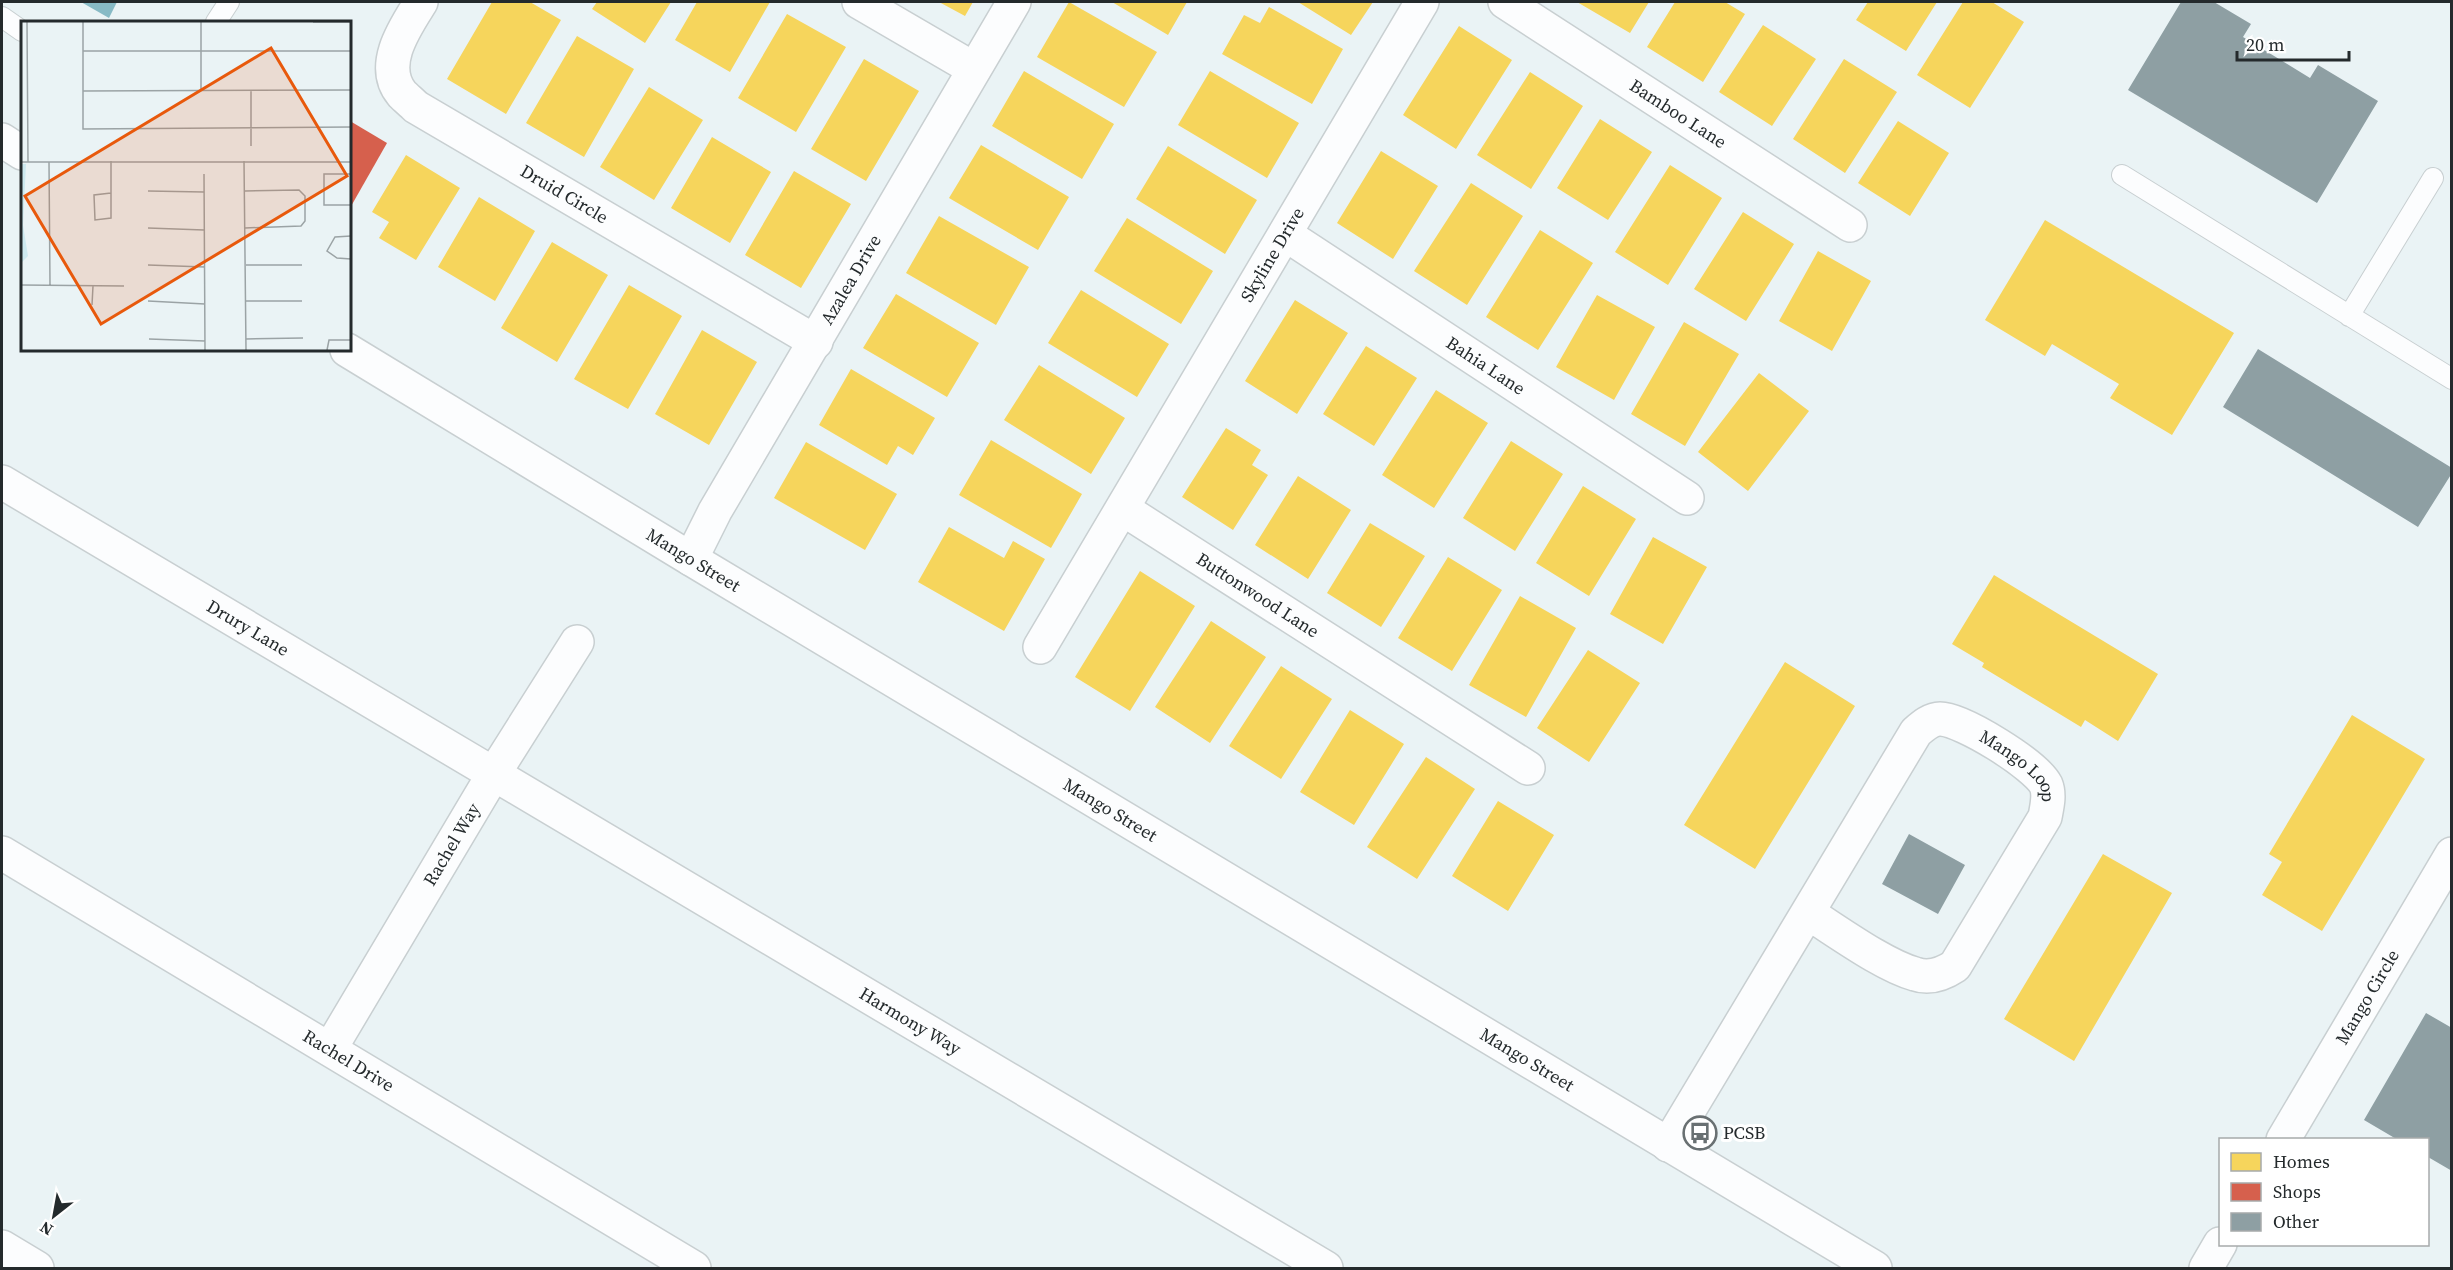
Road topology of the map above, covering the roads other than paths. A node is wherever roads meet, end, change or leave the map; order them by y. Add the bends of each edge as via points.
1 (229, 2) edge
2 (421, 2) edge
3 (860, 2) edge
4 (1014, 2) edge
5 (1422, 2) edge
6 (1505, 2) edge
7 (2, 17) edge
8 (217, 21) edge
9 (21, 29) edge
10 (974, 69) junction
11 (2, 140) edge
12 (21, 152) edge
13 (2122, 175) dead end
14 (2433, 178) dead end
15 (1850, 225) dead end
16 (1285, 234) junction
17 (2349, 316) junction
18 (816, 342) junction
19 (349, 351) edge
20 (2451, 379) edge
21 (2, 482) edge
22 (1687, 498) dead end
23 (1123, 509) junction
24 (692, 559) junction
25 (577, 642) dead end
26 (1040, 647) dead end
27 (1528, 768) dead end
28 (494, 775) junction
29 (2, 853) edge
30 (2451, 854) edge
31 (1808, 913) junction
32 (330, 1049) junction
33 (2284, 1138) edge
34 (1668, 1145) junction
35 (2219, 1246) edge
36 (2, 1247) edge
37 (37, 1269) edge
38 (694, 1269) edge
39 (1326, 1269) edge
40 (1875, 1269) edge
41 (2206, 1269) edge

1 - 8 lane
2 - 18 street, Druid Circle via 400,37 394,56 400,92 416,107
3 - 10 street
4 - 10 street, Azalea Drive
5 - 16 street, Skyline Drive
6 - 15 street, Bamboo Lane
7 - 9 lane
10 - 18 street, Azalea Drive
11 - 12 street
13 - 17 lane
14 - 17 lane
16 - 22 street, Bahia Lane
16 - 23 street, Skyline Drive
17 - 20 lane
18 - 24 street, Azalea Drive via 715,512
19 - 24 street, Mango Street
21 - 28 street, Drury Lane
23 - 26 street
23 - 27 street, Buttonwood Lane
24 - 34 street, Mango Street
25 - 28 street, Rachel Way
28 - 32 street, Rachel Way
28 - 39 street, Harmony Way
29 - 32 street, Rachel Drive
30 - 33 street, Mango Circle
31 - 31 street, Mango Loop via 1916,732 1927,723 1938,719 1952,721 1973,730 2032,768 2046,785 2049,800 2045,817 1955,966 1943,973 1916,975 1893,965
31 - 34 street, Mango Loop
32 - 38 street, Rachel Drive
34 - 40 street, Mango Street
35 - 41 street
36 - 37 street

